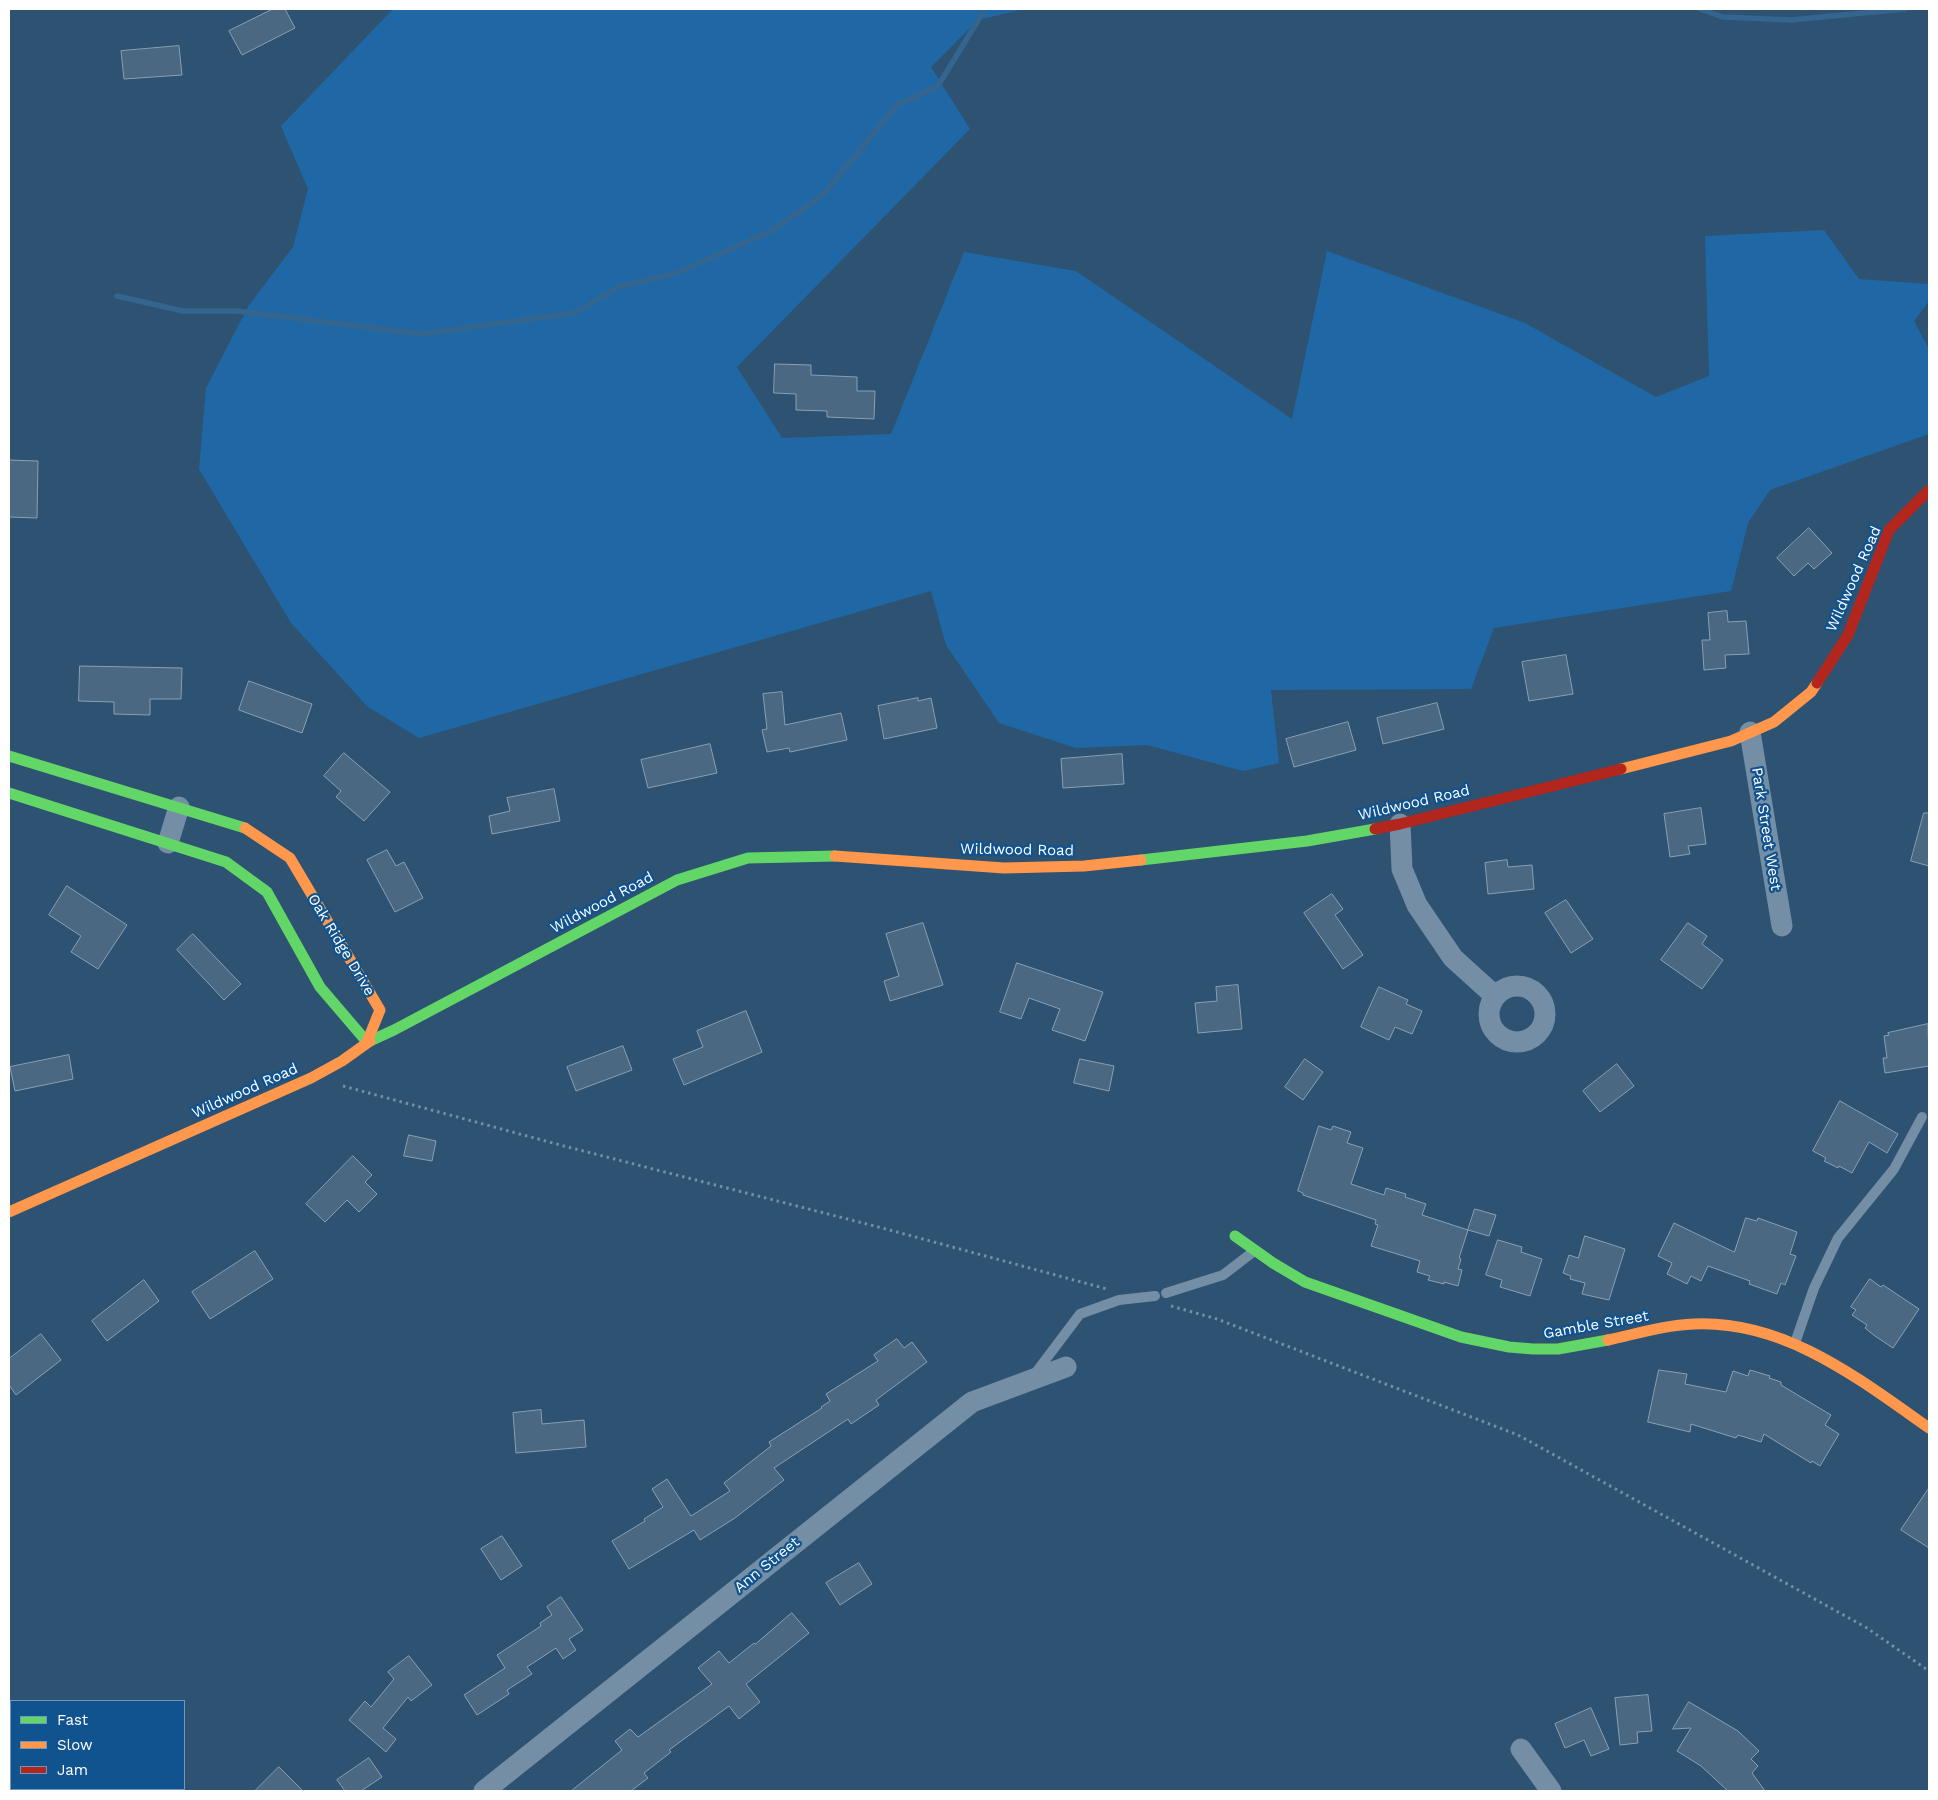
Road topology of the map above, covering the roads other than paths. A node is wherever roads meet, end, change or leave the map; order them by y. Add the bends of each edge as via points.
1 (1929, 490) edge
2 (1750, 732) junction
3 (9, 757) edge
4 (9, 793) edge
5 (179, 807) junction
6 (1400, 824) junction
7 (168, 843) junction
8 (1782, 926) dead end
9 (1495, 996) dead end
10 (367, 1042) junction
11 (1922, 1117) dead end
12 (9, 1212) edge
13 (1235, 1236) dead end
14 (1254, 1251) junction
15 (1166, 1293) dead end
16 (1155, 1296) dead end
17 (1795, 1344) junction
18 (1066, 1367) dead end
19 (1030, 1380) junction
20 (1929, 1428) edge
21 (1521, 1749) dead end
22 (484, 1791) edge
23 (1551, 1791) edge

1 - 2 street, Wildwood Road via 1889,530 1848,635 1811,692 1774,722
2 - 6 street, Wildwood Road via 1731,741
2 - 8 street, Park Street West
3 - 5 street, Oak Ridge Drive
4 - 7 street
5 - 7 street
5 - 10 street, Oak Ridge Drive via 246,828 290,858 380,1010
6 - 9 street via 1402,869 1417,905 1453,958
6 - 10 street, Wildwood Road via 1307,842 1084,866 1004,868 846,856 748,858 677,880
7 - 10 street via 226,862 267,892 320,987
10 - 12 street, Wildwood Road via 311,1078
11 - 17 lane via 1894,1169 1838,1238 1814,1288
13 - 14 street, Gamble Street
14 - 15 lane via 1222,1275
14 - 17 street, Gamble Street via 1298,1278 1473,1341 1506,1347 1561,1348 1686,1325 1756,1331
16 - 19 lane via 1119,1300 1080,1314
17 - 20 street, Gamble Street via 1813,1352
18 - 19 street, Ann Street
19 - 22 street, Ann Street via 972,1402
21 - 23 street

